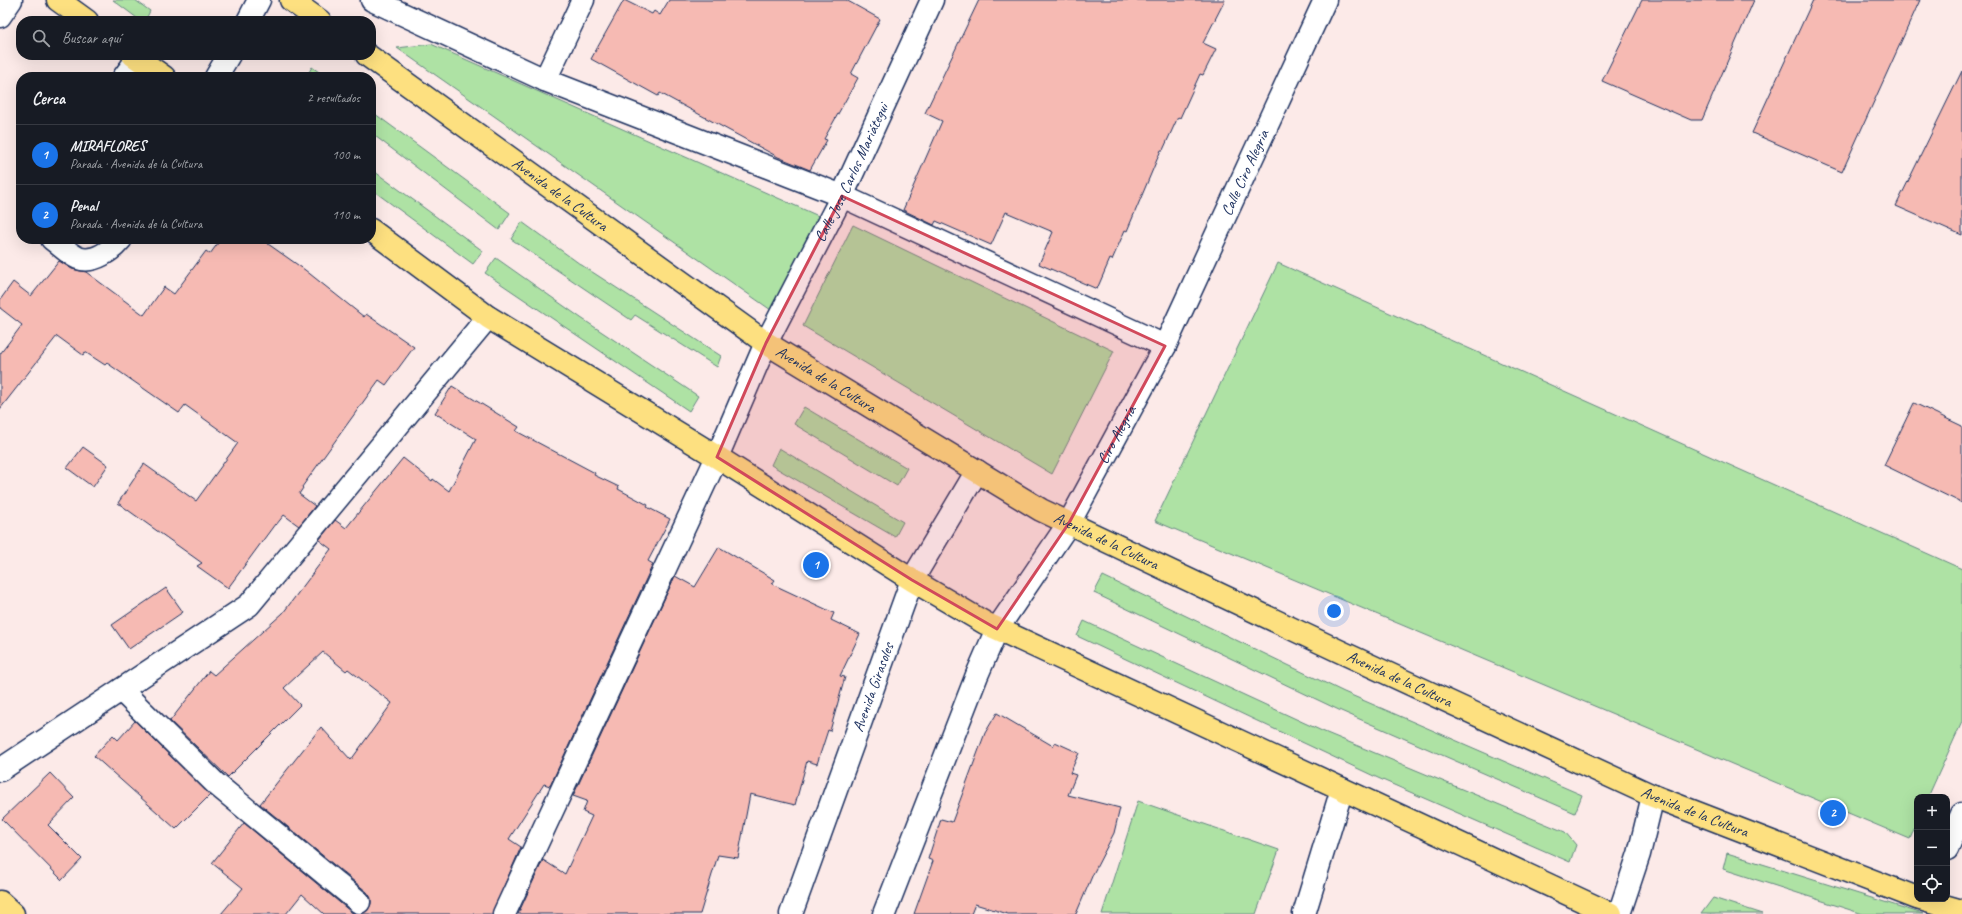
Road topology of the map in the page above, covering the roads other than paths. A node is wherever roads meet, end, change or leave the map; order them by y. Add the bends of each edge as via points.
1 (11, 0) edge
2 (58, 0) edge
3 (259, 0) edge
4 (291, 0) edge
5 (372, 0) edge
6 (582, 0) edge
7 (932, 0) edge
8 (1326, 0) edge
9 (0, 16) edge
10 (79, 16) edge
11 (251, 16) edge
12 (313, 16) edge
13 (134, 60) edge
14 (140, 60) edge
15 (226, 60) edge
16 (374, 60) edge
17 (127, 72) edge
18 (157, 72) edge
19 (219, 72) edge
20 (545, 80) junction
21 (842, 196) junction
22 (376, 234) edge
23 (59, 244) edge
24 (117, 244) edge
25 (488, 317) junction
26 (766, 343) junction
27 (1165, 346) junction
28 (717, 457) junction
29 (977, 471) junction
30 (1069, 523) junction
31 (912, 580) junction
32 (998, 629) junction
33 (121, 690) junction
34 (0, 770) edge
35 (1342, 789) junction
36 (1653, 796) junction
37 (1962, 814) edge
38 (1950, 842) edge
39 (1914, 896) edge
40 (0, 902) edge
41 (359, 902) dead end
42 (1932, 902) edge
43 (1962, 911) edge
44 (13, 914) edge
45 (504, 914) edge
46 (791, 914) edge
47 (884, 914) edge
48 (1304, 914) edge
49 (1611, 914) edge
50 (1619, 914) edge

1 - 9 street
2 - 10 main road
3 - 11 street
4 - 12 main road
5 - 20 street
6 - 20 street
7 - 21 street, Calle Jose Carlos Mariátegui
8 - 27 street, Calle Ciro Alegria
13 - 17 street
14 - 18 main road
15 - 19 street
16 - 26 main road, Avenida de la Cultura
20 - 21 street
21 - 26 street, Calle Jose Carlos Mariátegui
21 - 27 street
22 - 25 main road
23 - 24 street via 78,258 103,255
25 - 28 main road
25 - 33 street via 249,605
26 - 28 street, Calle Jose Carlos Mariátegui
26 - 29 main road, Avenida de la Cultura
27 - 30 street, Ciro Alegría
28 - 31 main road
28 - 45 street, Calle Jose Carlos Mariátegui
29 - 30 main road, Avenida de la Cultura via 1041,510
29 - 31 street, Avenida Girasoles
30 - 32 street
30 - 36 main road, Avenida de la Cultura
31 - 32 main road
31 - 46 street, Avenida Girasoles
32 - 35 main road
32 - 47 street via 977,675
33 - 34 street
33 - 41 street via 216,784
35 - 48 street
35 - 49 main road
36 - 39 main road, Avenida de la Cultura
36 - 50 street via 1639,854
37 - 38 street
40 - 44 main road
42 - 43 main road, Avenida de la Cultura

